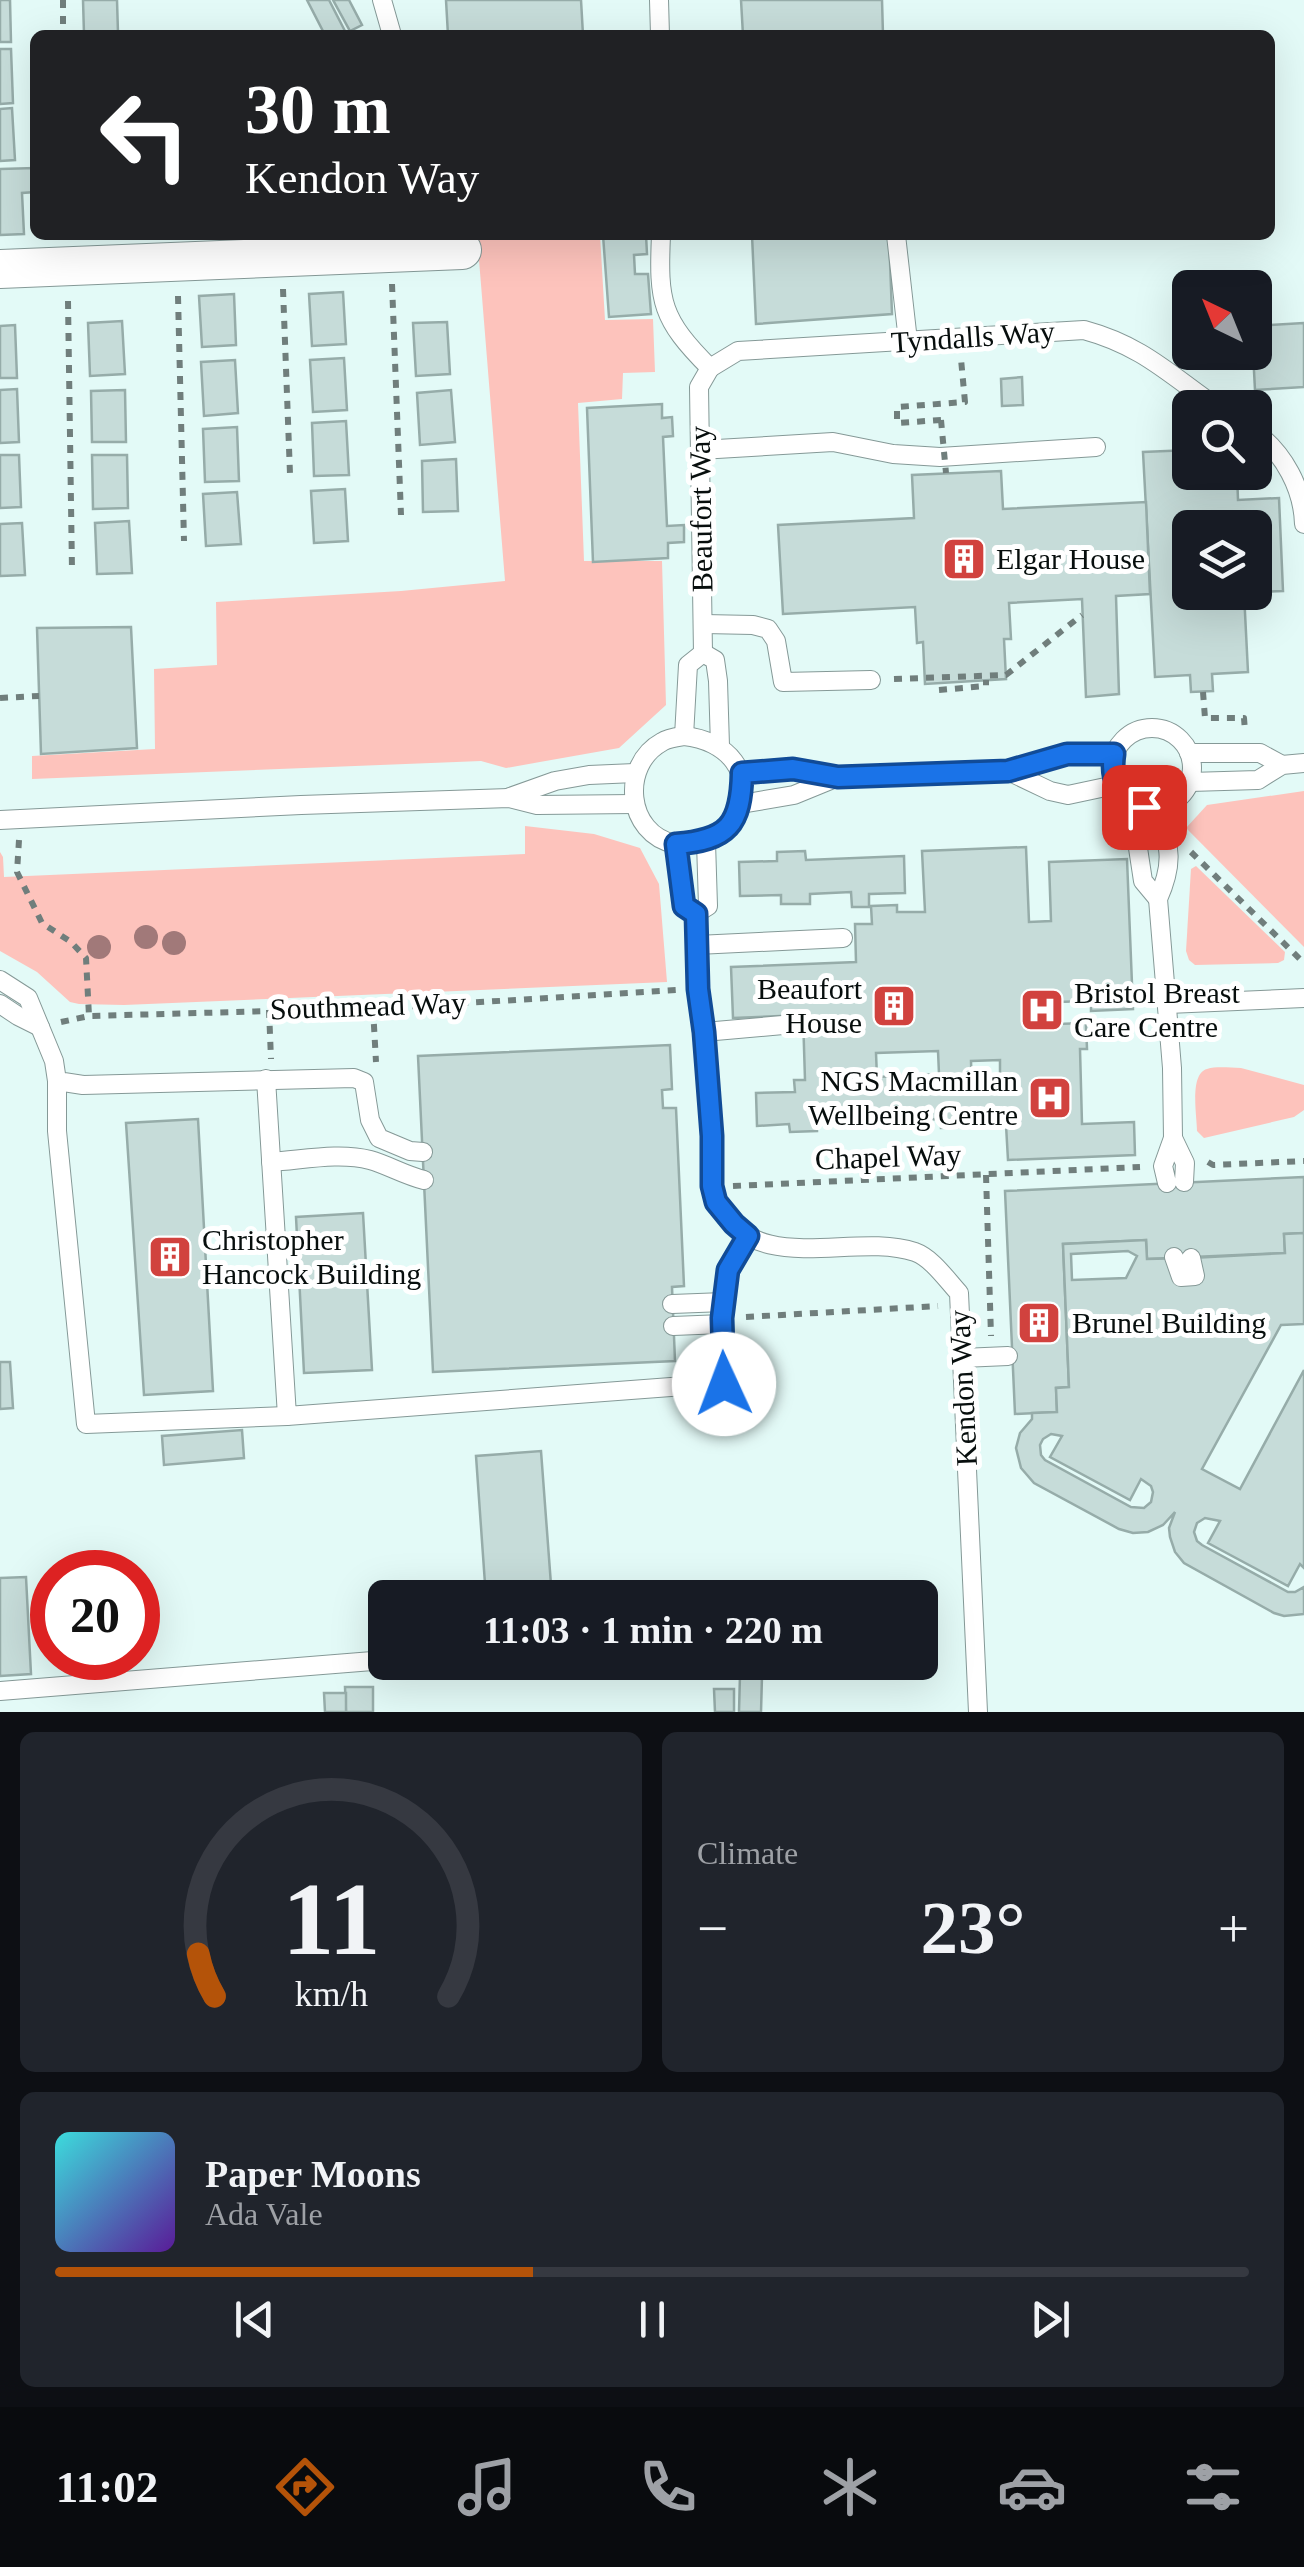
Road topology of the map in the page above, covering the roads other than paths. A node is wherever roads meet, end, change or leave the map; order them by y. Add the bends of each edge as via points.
1 (382, 0) edge
2 (659, 0) edge
3 (391, 30) edge
4 (660, 30) edge
5 (662, 240) edge
6 (897, 240) edge
7 (462, 256) edge
8 (0, 269) edge
9 (908, 341) junction
10 (710, 368) junction
11 (1194, 390) edge
12 (1096, 447) dead end
13 (700, 450) junction
14 (1272, 451) edge
15 (1304, 524) edge
16 (704, 624) junction
17 (703, 654) junction
18 (870, 680) dead end
19 (684, 736) junction
20 (720, 746) junction
21 (1190, 753) junction
22 (1114, 754) junction
23 (1304, 763) edge
24 (1282, 765) junction
25 (1008, 771) junction
26 (635, 773) junction
27 (742, 773) junction
28 (838, 777) junction
29 (1190, 782) junction
30 (1115, 784) junction
31 (509, 798) junction
32 (1131, 802) junction
33 (634, 804) junction
34 (740, 804) junction
35 (1158, 808) junction
36 (0, 820) edge
37 (706, 842) junction
38 (676, 844) junction
39 (1158, 899) junction
40 (696, 914) junction
41 (843, 938) dead end
42 (697, 946) junction
43 (0, 980) edge
44 (1304, 998) edge
45 (0, 1004) edge
46 (1168, 1004) junction
47 (783, 1025) dead end
48 (40, 1027) junction
49 (704, 1032) junction
50 (269, 1080) junction
51 (57, 1081) junction
52 (423, 1152) dead end
53 (271, 1162) junction
54 (424, 1180) dead end
55 (1175, 1183) dead end
56 (748, 1236) junction
57 (672, 1304) dead end
58 (723, 1315) junction
59 (673, 1326) dead end
60 (1008, 1356) dead end
61 (962, 1358) junction
62 (286, 1416) junction
63 (368, 1661) edge
64 (0, 1691) edge
65 (978, 1712) edge

1 - 3 lane
2 - 4 lane
5 - 10 lane via 664,308 682,340
6 - 9 lane
7 - 8 street via 390,252
9 - 10 lane, Tyndalls Way via 738,351
9 - 11 lane, Tyndalls Way via 1084,330 1143,352
10 - 13 lane, Beaufort Way via 699,388
12 - 13 lane via 940,457 833,442
13 - 16 lane, Beaufort Way
14 - 15 lane via 1288,468
16 - 17 lane, Beaufort Way
16 - 18 lane via 768,629 783,682
17 - 19 lane, Beaufort Way via 688,665
17 - 20 lane, Beaufort Way via 715,660
19 - 20 lane
19 - 26 lane via 663,741
20 - 27 lane
21 - 22 lane via 1167,730 1151,728 1122,740
21 - 24 lane via 1260,753
21 - 29 lane
22 - 25 lane via 1067,754
22 - 30 lane
23 - 24 lane
24 - 29 lane via 1258,780
25 - 28 lane
25 - 30 lane via 1068,795
26 - 31 lane via 555,781
26 - 33 lane
27 - 28 lane via 793,769
27 - 34 lane
28 - 34 lane via 794,795
29 - 35 lane
30 - 32 lane
31 - 33 lane via 537,805
31 - 36 lane
32 - 35 lane
32 - 39 lane via 1143,882
33 - 38 lane via 643,822
34 - 37 lane via 733,820
35 - 39 lane via 1171,854
37 - 38 lane
37 - 40 lane via 708,906
38 - 40 lane via 684,906
39 - 46 lane
40 - 42 lane
41 - 42 lane
42 - 49 lane
43 - 48 lane via 28,998
44 - 46 lane
45 - 48 lane
46 - 55 lane via 1173,1138 1163,1166
47 - 49 lane
48 - 51 lane
49 - 56 lane via 712,1186 716,1202
50 - 51 lane
50 - 52 lane via 364,1082 378,1138
50 - 53 lane
51 - 62 lane via 86,1424
53 - 54 lane via 348,1157
53 - 62 lane
56 - 58 lane via 728,1270
56 - 61 lane, Kendon Way via 773,1247 918,1252 959,1294
57 - 58 lane
58 - 59 lane
58 - 62 lane via 724,1384
60 - 61 lane
61 - 65 lane, Kendon Way
63 - 64 lane

